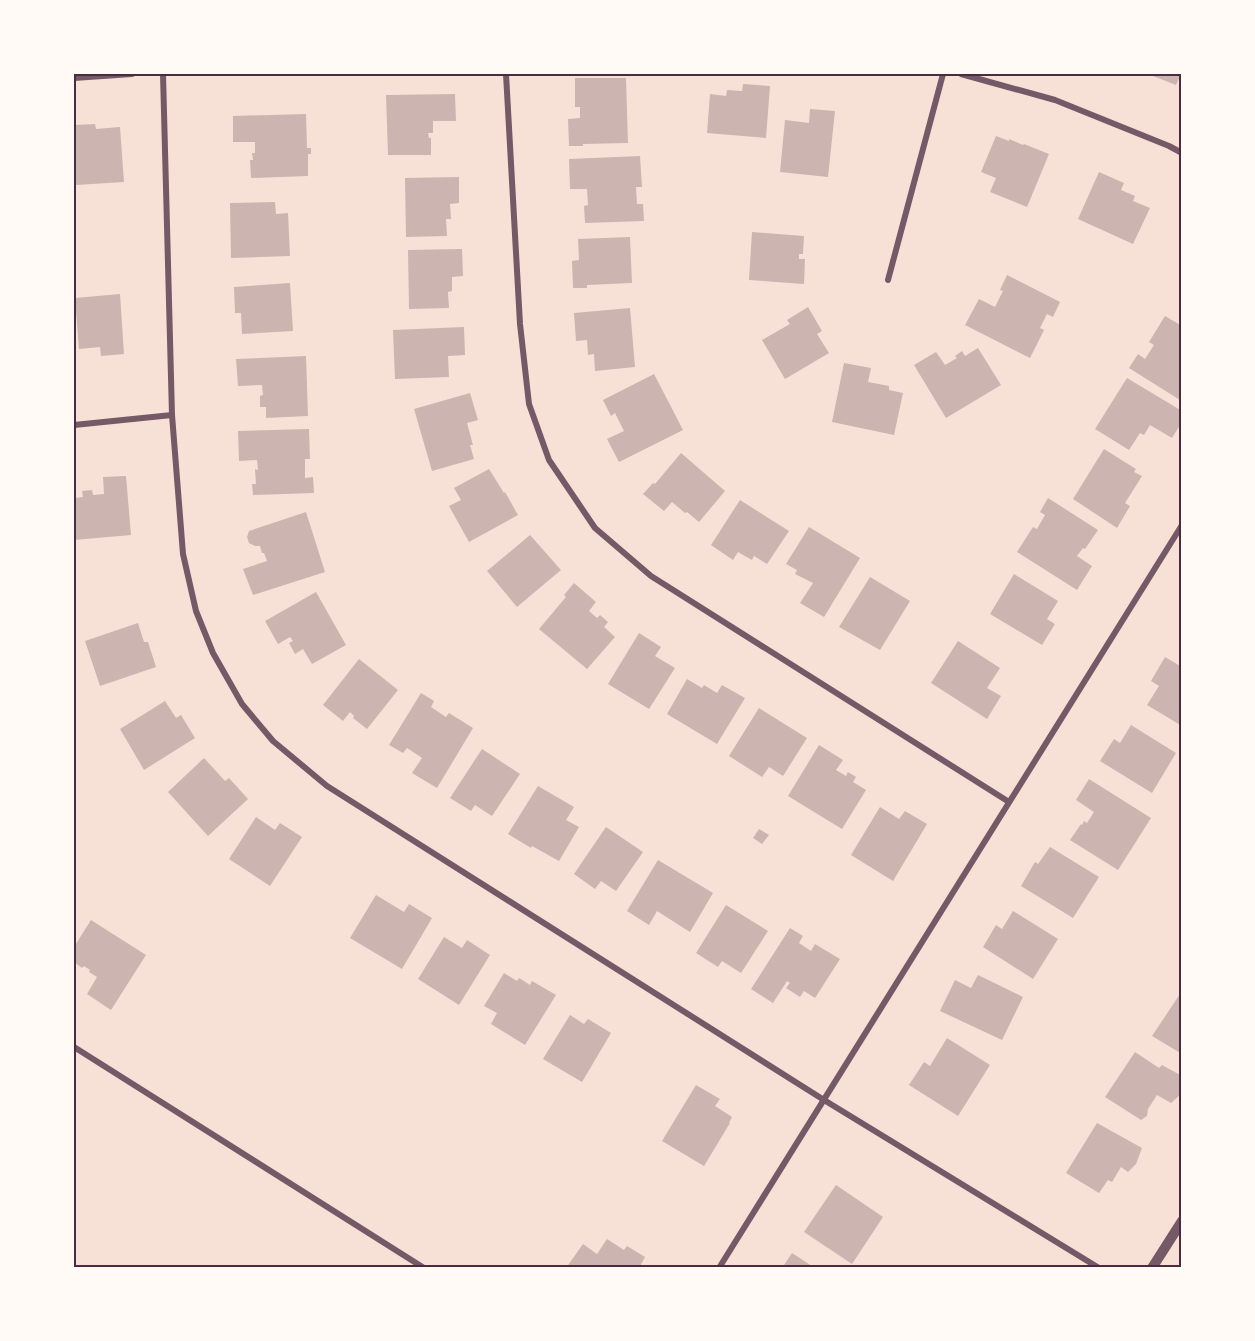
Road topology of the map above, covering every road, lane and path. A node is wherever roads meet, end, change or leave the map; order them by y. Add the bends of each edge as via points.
1 (132, 74) edge
2 (163, 74) edge
3 (506, 74) edge
4 (943, 74) edge
5 (961, 74) edge
6 (74, 78) edge
7 (1182, 153) edge
8 (888, 280) dead end
9 (172, 415) junction
10 (74, 425) edge
11 (1182, 525) edge
12 (1009, 802) junction
13 (74, 1047) edge
14 (824, 1100) junction
15 (1182, 1221) edge
16 (424, 1268) edge
17 (719, 1268) edge
18 (1099, 1268) edge
19 (1152, 1268) edge

1 - 6 street
2 - 9 street
3 - 12 street via 520,324 529,404 549,460 595,528 651,576
4 - 8 street
5 - 7 street via 1055,100
9 - 10 street
9 - 14 street via 183,554 196,611 213,653 242,704 273,741 327,786
11 - 12 street
12 - 14 street
13 - 16 street
14 - 17 street
14 - 18 street
15 - 19 street

